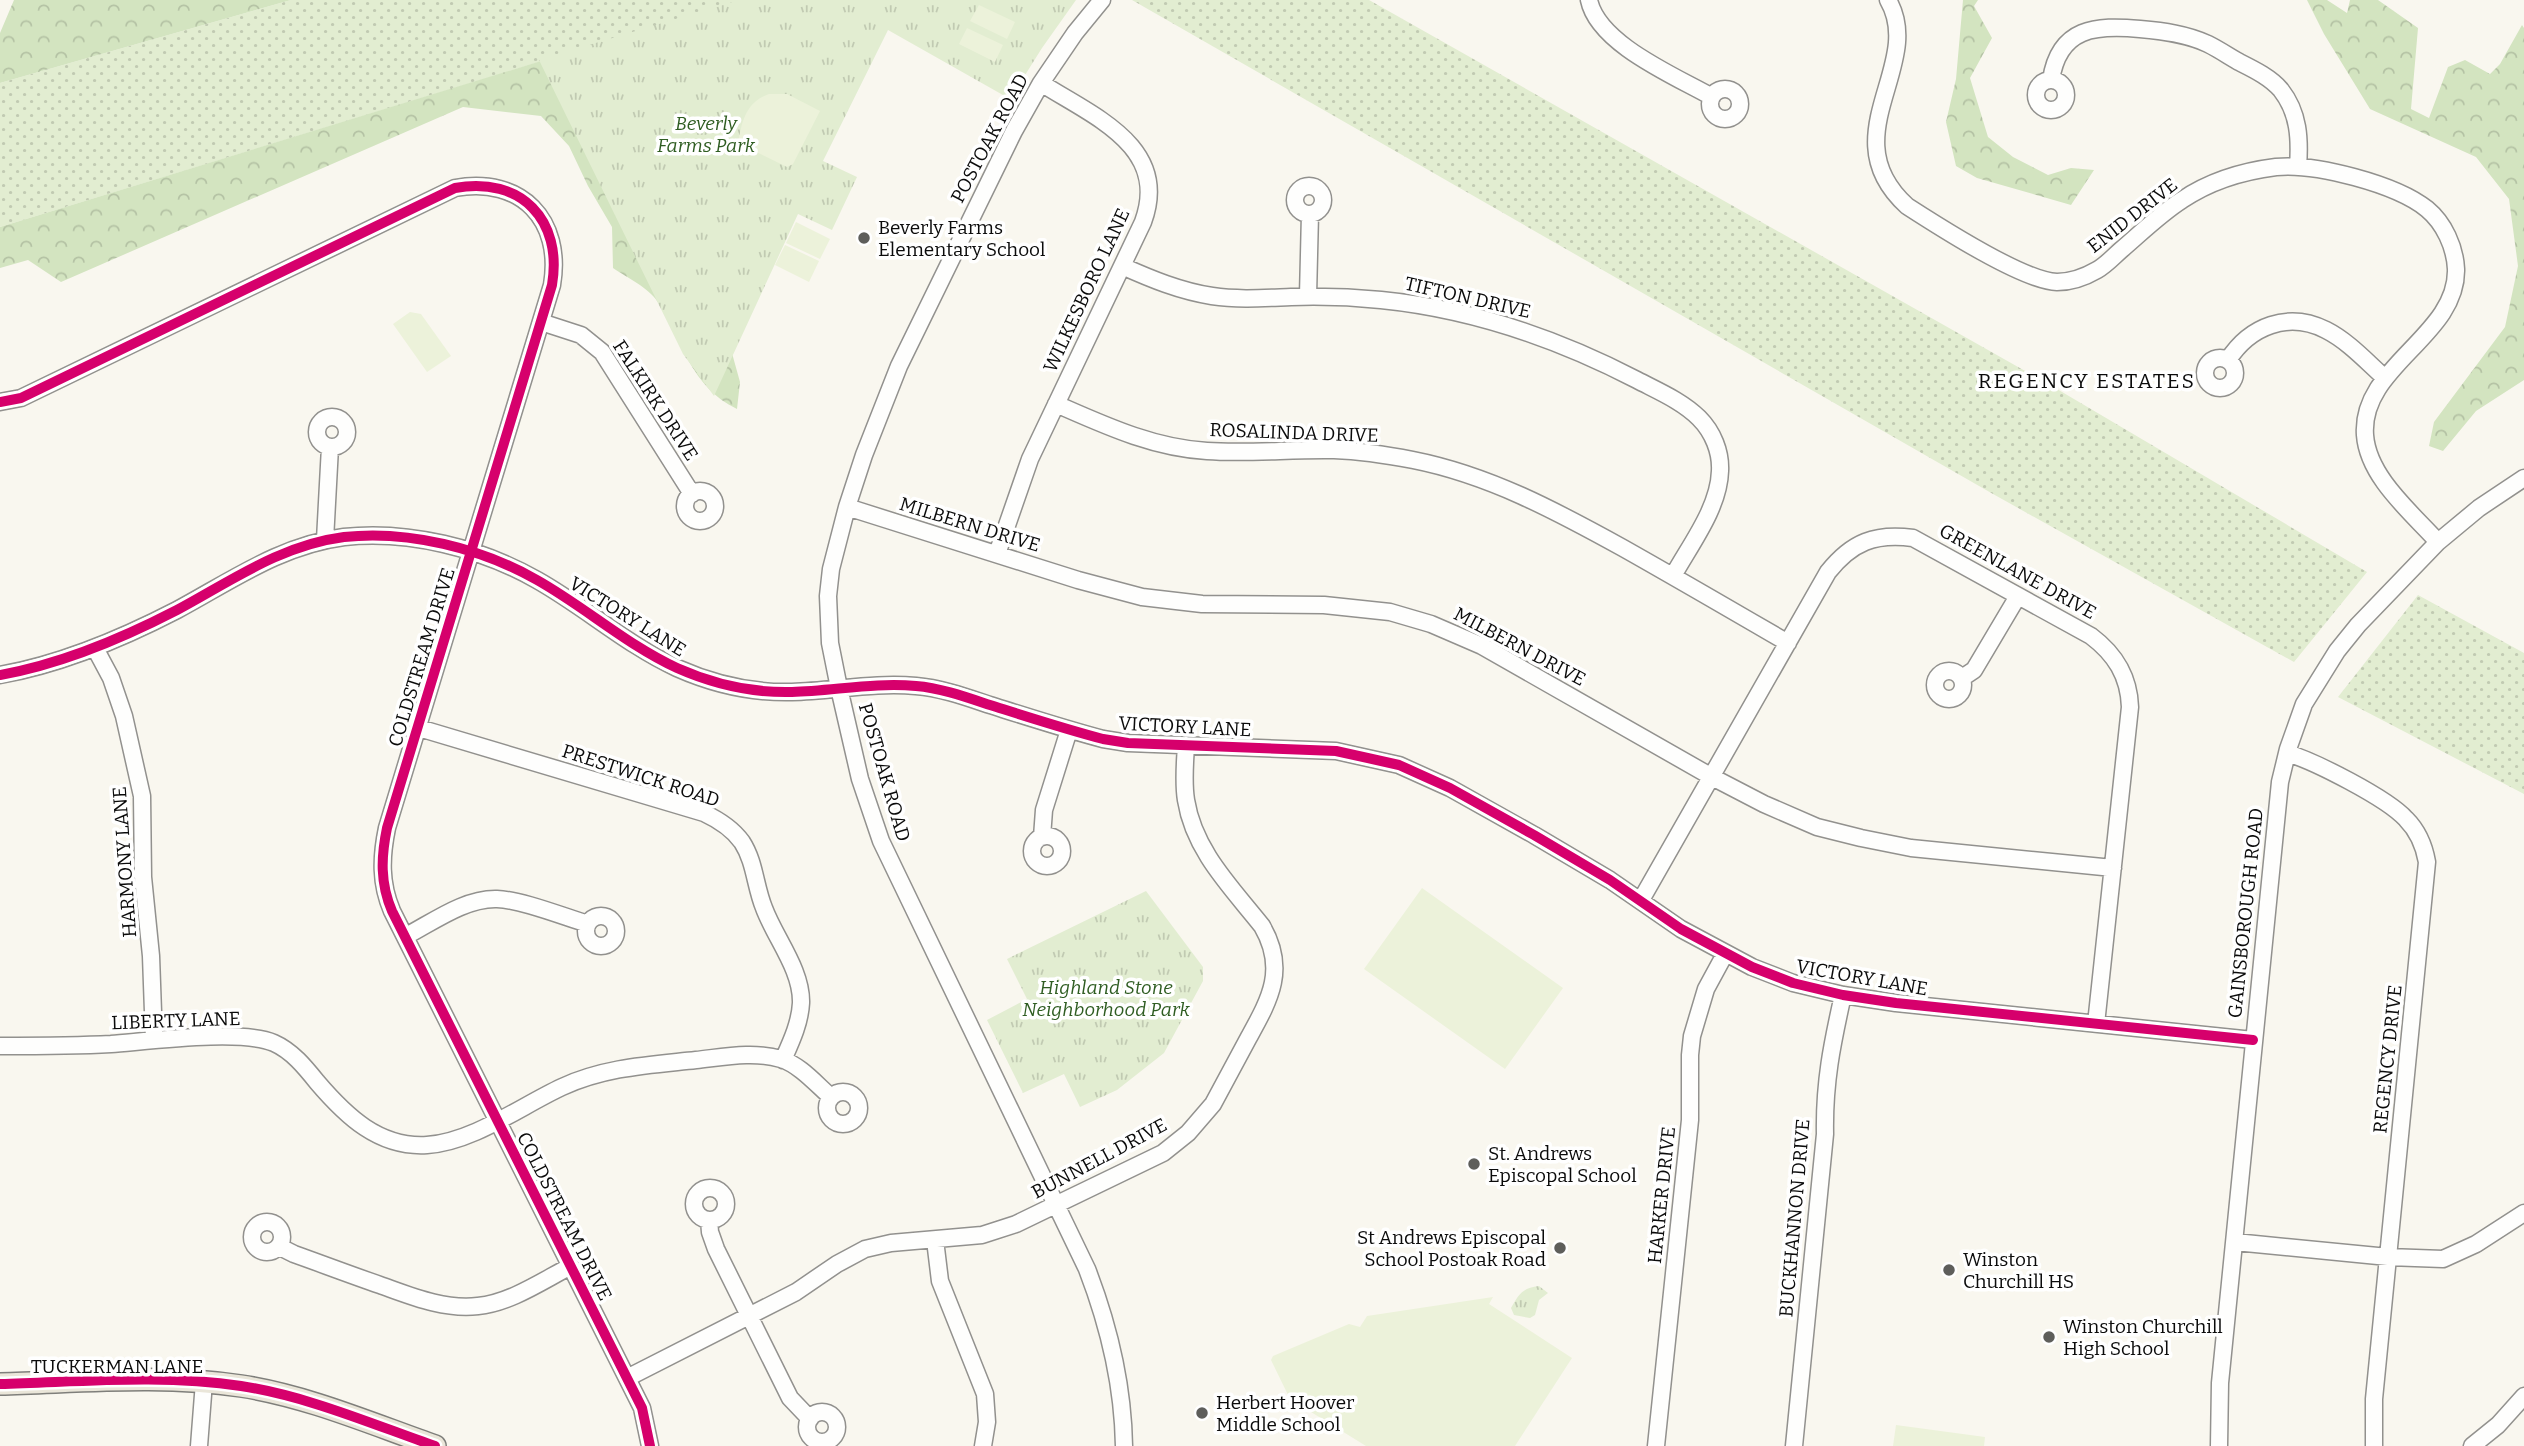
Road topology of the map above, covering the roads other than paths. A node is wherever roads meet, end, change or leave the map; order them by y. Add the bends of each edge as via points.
1 (1102, 0) edge
2 (1589, 0) edge
3 (1888, 0) edge
4 (2051, 80) dead end
5 (1041, 83) junction
6 (1712, 97) dead end
7 (2298, 167) junction
8 (1310, 214) dead end
9 (1122, 266) junction
10 (1308, 296) junction
11 (541, 322) junction
12 (2228, 360) dead end
13 (2385, 378) junction
14 (0, 402) edge
15 (1056, 404) junction
16 (330, 447) dead end
17 (2522, 483) edge
18 (692, 494) dead end
19 (847, 508) junction
20 (325, 540) junction
21 (2438, 542) junction
22 (471, 552) junction
23 (998, 554) junction
24 (1672, 576) junction
25 (2018, 596) junction
26 (1788, 643) junction
27 (95, 648) junction
28 (0, 675) edge
29 (1962, 678) dead end
30 (839, 688) junction
31 (419, 728) junction
32 (1069, 730) junction
33 (1186, 745) junction
34 (2287, 753) junction
35 (1712, 777) junction
36 (1042, 837) dead end
37 (2113, 868) junction
38 (1641, 900) junction
39 (588, 924) dead end
40 (406, 936) junction
41 (1725, 954) junction
42 (1843, 995) junction
43 (2096, 1024) junction
44 (154, 1040) junction
45 (2253, 1040) junction
46 (0, 1046) edge
47 (783, 1060) junction
48 (831, 1097) dead end
49 (498, 1120) junction
50 (1056, 1205) junction
51 (2524, 1213) edge
52 (709, 1220) dead end
53 (935, 1240) junction
54 (2235, 1242) junction
55 (280, 1247) dead end
56 (2388, 1257) junction
57 (570, 1266) junction
58 (750, 1317) junction
59 (627, 1378) junction
60 (204, 1382) junction
61 (0, 1384) edge
62 (2524, 1396) edge
63 (810, 1419) dead end
64 (397, 1440) edge
65 (199, 1446) edge
66 (435, 1446) edge
67 (650, 1446) edge
68 (983, 1446) edge
69 (1124, 1446) edge
70 (1656, 1446) edge
71 (1794, 1446) edge
72 (2219, 1446) edge
73 (2374, 1446) edge
74 (2472, 1446) edge

1 - 5 street, POSTOAK ROAD
2 - 6 street via 1601,25 1624,46
3 - 7 street, ENID DRIVE via 1896,23 1896,45 1875,143 1885,180 1907,206 2025,274 2071,281 2099,269 2164,212 2207,186 2260,169
4 - 7 street via 2064,47 2092,29 2154,30 2191,38 2251,68 2281,90 2298,124
5 - 9 street, WILKESBORO LANE via 1115,130 1146,170 1147,207
5 - 19 street, POSTOAK ROAD via 899,366
7 - 13 street, ENID DRIVE via 2356,177 2413,200 2433,215 2449,239 2456,267 2451,295 2442,313
8 - 10 street
9 - 10 street, TIFTON DRIVE via 1215,297
9 - 15 street, WILKESBORO LANE
10 - 24 street, TIFTON DRIVE via 1381,300 1490,320 1594,358 1690,411 1715,442 1719,484
11 - 14 street, COLDSTREAM DRIVE via 555,259 545,223 512,192 470,185 441,194 21,398
11 - 18 street, FALKIRK DRIVE via 581,335 602,352
11 - 22 street, COLDSTREAM DRIVE
12 - 13 street via 2265,326 2301,322 2329,331
13 - 21 street, ENID DRIVE via 2367,414 2368,453 2374,469
15 - 23 street, WILKESBORO LANE via 1029,462
15 - 24 street, ROSALINDA DRIVE via 1122,432 1175,447 1351,451 1457,471 1542,504
16 - 20 street
17 - 21 street, GAINSBOROUGH ROAD via 2479,508
19 - 23 street, MILBERN DRIVE
19 - 30 street, POSTOAK ROAD via 828,596 830,643
20 - 22 street, VICTORY LANE via 408,537
20 - 27 street, VICTORY LANE via 273,558
21 - 34 street, GAINSBOROUGH ROAD via 2337,651 2304,704
22 - 30 street, VICTORY LANE via 539,581 653,655 702,678 764,691
22 - 31 street, COLDSTREAM DRIVE
23 - 35 street, MILBERN DRIVE via 1161,600 1345,606 1432,624 1491,651
24 - 26 street, ROSALINDA DRIVE
25 - 26 street, GREENLANE DRIVE via 1922,541 1874,538 1838,560
25 - 29 street via 1974,670
25 - 37 street, GREENLANE DRIVE via 2103,645 2126,680 2130,707
26 - 35 street, GREENLANE DRIVE
27 - 28 street, VICTORY LANE
27 - 44 street, HARMONY LANE via 121,706 142,796
30 - 32 street, VICTORY LANE via 928,688
30 - 50 street, POSTOAK ROAD via 860,779 881,841
31 - 40 street, COLDSTREAM DRIVE via 387,828 382,859 387,900
31 - 47 street, PRESTWICK ROAD via 704,813 727,826 748,853 764,909 798,987 797,1024
32 - 33 street, VICTORY LANE via 1116,741
32 - 36 street via 1044,810
33 - 38 street, VICTORY LANE via 1336,751 1399,765 1492,811
33 - 50 street, BUNNELL DRIVE via 1186,799 1194,831 1207,856 1269,939 1275,962 1272,991 1213,1104 1188,1133 1163,1153
34 - 45 street, GAINSBOROUGH ROAD via 2280,782
34 - 56 street, REGENCY DRIVE via 2306,758 2399,812 2425,852 2427,876
35 - 37 street, MILBERN DRIVE via 1817,827 1861,838 1911,848
35 - 38 street, GREENLANE DRIVE
37 - 43 street, GREENLANE DRIVE
38 - 41 street, VICTORY LANE
39 - 40 street via 507,900 488,900 458,909
40 - 49 street, COLDSTREAM DRIVE
41 - 42 street, VICTORY LANE via 1782,979
41 - 70 street, HARKER DRIVE via 1706,989 1692,1035 1690,1117
42 - 43 street, VICTORY LANE
42 - 71 street, BUCKHANNON DRIVE via 1826,1077 1825,1134
43 - 45 street, VICTORY LANE
44 - 46 street, LIBERTY LANE
44 - 49 street, LIBERTY LANE via 222,1037 276,1044 296,1058 353,1120 396,1141 442,1143
45 - 54 street, GAINSBOROUGH ROAD
47 - 48 street, LIBERTY LANE
47 - 49 street, LIBERTY LANE via 742,1055 619,1068 563,1087
49 - 57 street, COLDSTREAM DRIVE
50 - 53 street, BUNNELL DRIVE via 982,1235
50 - 69 street, POSTOAK ROAD via 1087,1269 1109,1332 1120,1386
51 - 56 street via 2453,1257
52 - 58 street via 716,1249
53 - 58 street, BUNNELL DRIVE via 865,1249
53 - 68 street via 944,1293 985,1394
54 - 56 street
54 - 72 street, GAINSBOROUGH ROAD via 2220,1382
55 - 57 street via 411,1296 458,1307 498,1301
56 - 73 street, REGENCY DRIVE
57 - 59 street, COLDSTREAM DRIVE
58 - 59 street, BUNNELL DRIVE
58 - 63 street via 790,1398
59 - 67 street, COLDSTREAM DRIVE via 646,1419
60 - 61 main road, TUCKERMAN LANE
60 - 64 main road, TUCKERMAN LANE via 281,1395
60 - 65 street
62 - 74 street
64 - 66 main road, TUCKERMAN LANE

